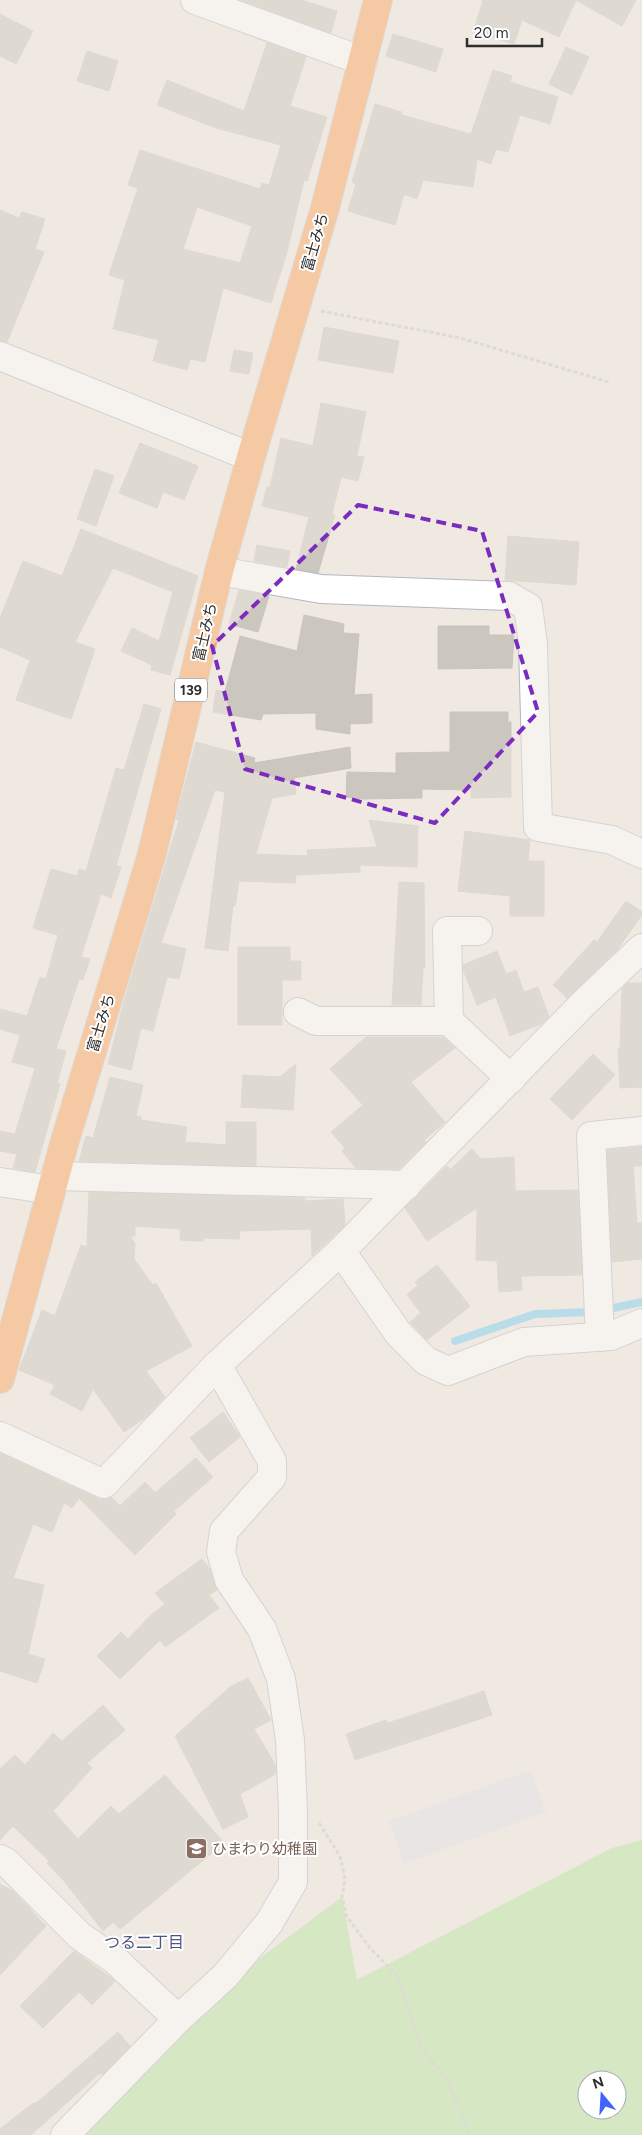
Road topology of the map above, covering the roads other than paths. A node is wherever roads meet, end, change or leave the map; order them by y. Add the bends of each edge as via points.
1 (195, 0) edge
2 (378, 0) edge
3 (363, 61) junction
4 (0, 356) edge
5 (251, 456) junction
6 (219, 571) junction
7 (642, 854) edge
8 (478, 931) dead end
9 (642, 948) edge
10 (298, 1012) dead end
11 (449, 1021) junction
12 (511, 1079) junction
13 (642, 1132) edge
14 (0, 1182) edge
15 (53, 1183) junction
16 (407, 1185) junction
17 (341, 1251) junction
18 (642, 1323) edge
19 (600, 1336) junction
20 (217, 1365) junction
21 (0, 1379) edge
22 (0, 1436) edge
23 (0, 1859) edge
24 (178, 2019) junction
25 (65, 2135) edge

1 - 3 street
2 - 3 highway, 富士みち / 139
3 - 5 highway, 富士みち / 139 via 325,208
4 - 5 street
5 - 6 highway, 富士みち / 139
6 - 7 street via 321,589 509,596 528,607 533,644 538,827 612,840
6 - 15 highway, 富士みち / 139 via 152,854
8 - 11 street via 446,931
9 - 12 street
10 - 11 street via 316,1021
11 - 12 street
12 - 16 street
13 - 19 street via 591,1136
14 - 15 street
15 - 16 street
15 - 21 highway, 富士みち / 139
16 - 17 street
17 - 19 street via 398,1334 426,1361 448,1371 524,1342
17 - 20 street
18 - 19 street via 611,1336
20 - 22 street via 104,1484
20 - 24 street via 272,1461 272,1477 224,1531 221,1552 229,1580 262,1629 281,1679 290,1740 293,1882 269,1923 225,1976
23 - 24 street via 8,1863 80,1936 115,1960
24 - 25 street

